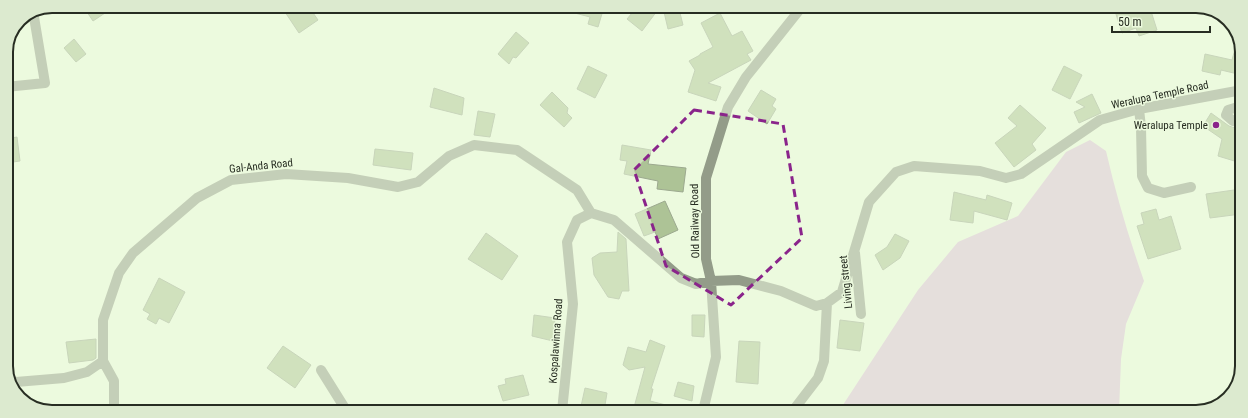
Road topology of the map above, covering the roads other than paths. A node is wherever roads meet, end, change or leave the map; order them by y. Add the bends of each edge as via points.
1 (797, 13) edge
2 (34, 18) edge
3 (13, 86) edge
4 (1235, 91) edge
5 (1235, 108) edge
6 (1140, 109) junction
7 (1235, 121) edge
8 (1191, 187) dead end
9 (591, 213) junction
10 (854, 247) junction
11 (711, 281) junction
12 (827, 303) junction
13 (861, 314) dead end
14 (103, 361) junction
15 (321, 370) dead end
16 (16, 382) edge
17 (114, 405) edge
18 (343, 405) edge
19 (563, 405) edge
20 (704, 405) edge
21 (797, 405) edge

1 - 11 street, Old Railway Road via 746,77 728,107 706,178 706,259
2 - 3 street via 45,83
4 - 6 street, Weralupa Temple Road
5 - 7 street via 1228,110 1226,116
6 - 8 street via 1142,176 1148,188 1164,193
6 - 10 street, Weralupa Temple Road via 1100,120 1021,174 1006,178 980,171 914,166 896,172 869,202
9 - 11 street via 614,220 681,278 696,284
9 - 14 street, Gal-Anda Road via 577,190 517,150 474,145 449,156 418,182 398,187 348,178 286,174 231,180 197,198 133,253 119,273 103,320
9 - 19 street, Kospalawinna Road via 577,220 567,242 573,304
10 - 12 street, Weralupa Temple Road via 842,292
10 - 13 street, Living street
11 - 12 street via 738,280 781,291 816,306
11 - 20 street, Old Railway Road via 716,357
12 - 21 street via 824,361 818,378
14 - 16 street via 87,372 64,378
14 - 17 street via 114,381
15 - 18 street

